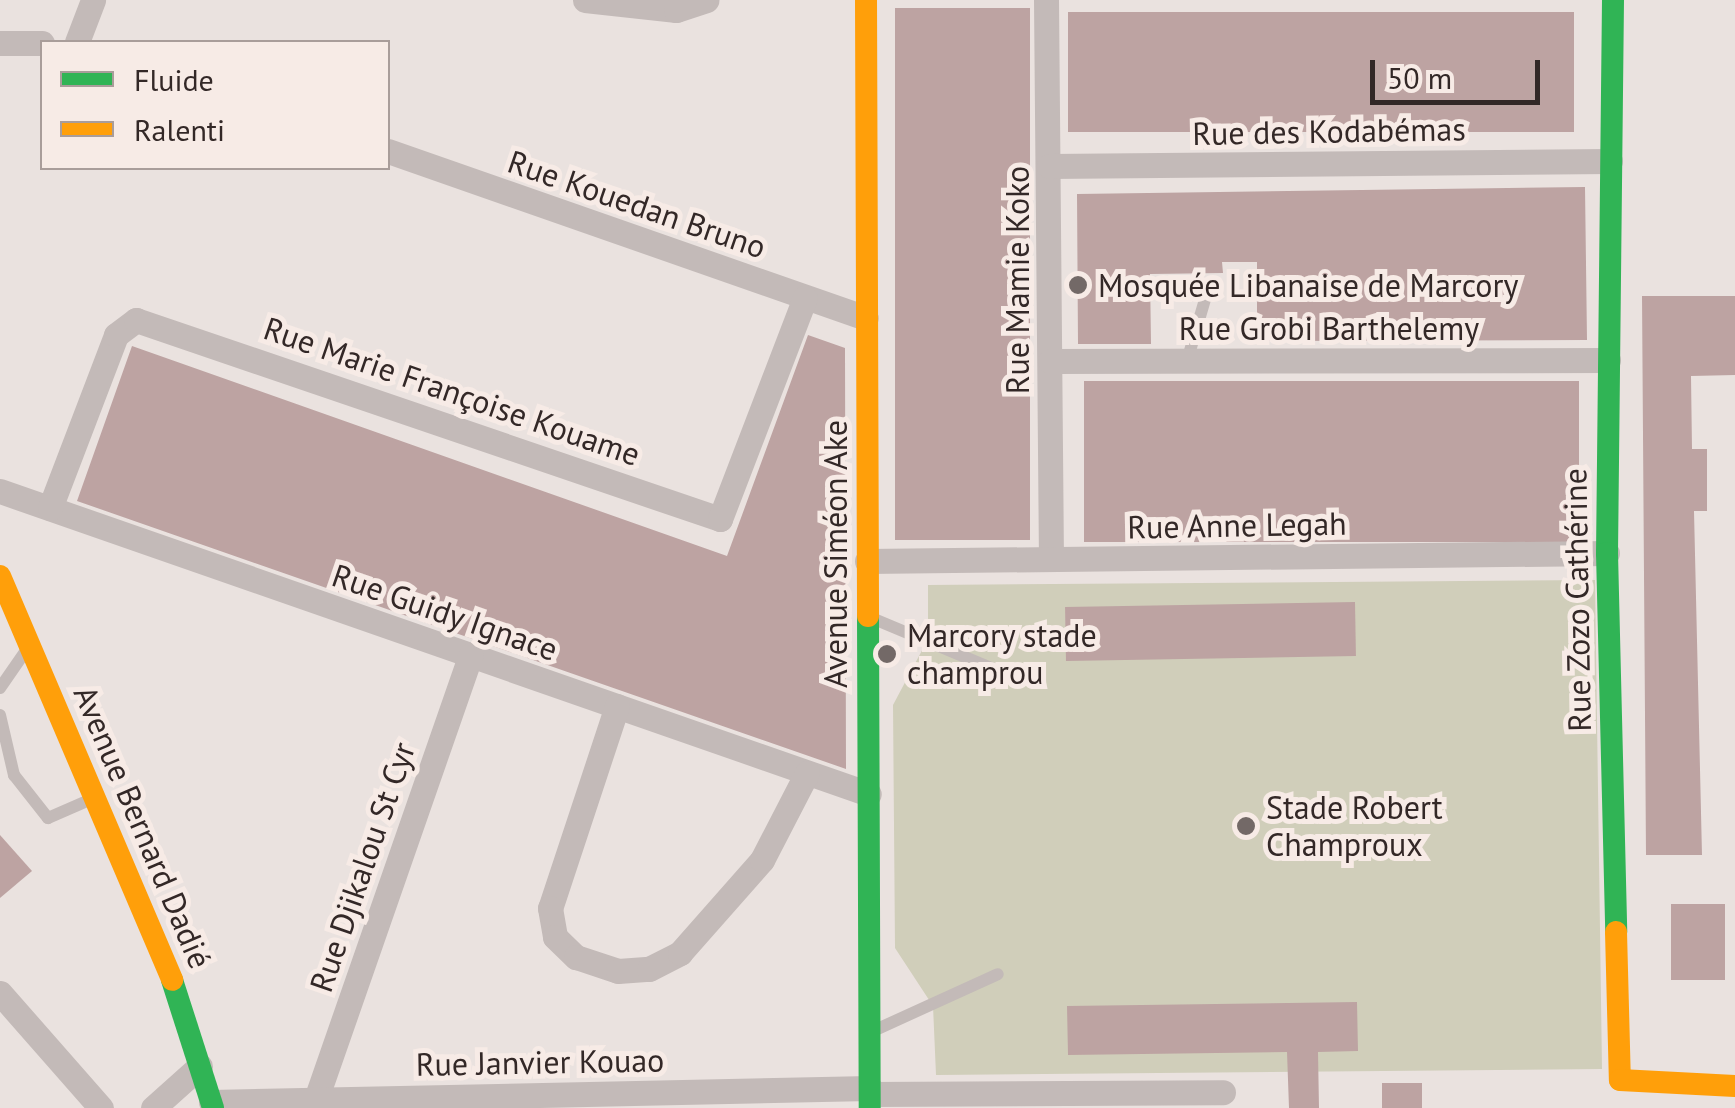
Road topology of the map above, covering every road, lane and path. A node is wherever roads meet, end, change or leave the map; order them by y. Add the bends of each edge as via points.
1 (93, 0) edge
2 (585, 0) edge
3 (706, 0) edge
4 (866, 0) edge
5 (1046, 0) edge
6 (1614, 0) edge
7 (79, 40) edge
8 (40, 42) edge
9 (0, 43) edge
10 (390, 152) edge
11 (1610, 161) junction
12 (1049, 166) junction
13 (1209, 286) dead end
14 (805, 298) junction
15 (866, 318) junction
16 (1608, 360) junction
17 (1050, 361) junction
18 (1187, 361) junction
19 (0, 491) edge
20 (50, 508) junction
21 (1607, 553) junction
22 (1051, 559) junction
23 (867, 561) junction
24 (0, 576) edge
25 (868, 617) junction
26 (30, 646) junction
27 (471, 655) junction
28 (991, 668) dead end
29 (0, 688) edge
30 (616, 706) junction
31 (0, 714) edge
32 (807, 773) junction
33 (869, 794) junction
34 (98, 796) junction
35 (998, 974) dead end
36 (0, 993) edge
37 (870, 1032) junction
38 (200, 1066) junction
39 (1735, 1086) edge
40 (1222, 1092) dead end
41 (870, 1096) edge
42 (316, 1100) junction
43 (212, 1105) edge
44 (100, 1108) edge
45 (153, 1108) edge

1 - 7 street
2 - 3 street via 676,10
4 - 15 street, Avenue Siméon Ake
5 - 12 street, Rue Mamie Koko
6 - 11 street, Rue Zozo Cathérine
8 - 9 street
10 - 14 street, Rue Kouedan Bruno
11 - 12 street, Rue des Kodabémas
11 - 16 street, Rue Zozo Cathérine
12 - 17 street, Rue Mamie Koko
13 - 18 lane
14 - 15 street, Rue Kouedan Bruno
14 - 20 street, Rue Marie Françoise Kouame via 720,518 136,320 116,335
15 - 23 street, Avenue Siméon Ake
16 - 18 street, Rue Grobi Barthelemy
16 - 21 street, Rue Zozo Cathérine
17 - 18 street, Rue Grobi Barthelemy
17 - 22 street, Rue Mamie Koko
19 - 20 street, Rue Guidy Ignace
20 - 27 street, Rue Guidy Ignace
21 - 22 street, Rue Anne Legah
21 - 39 street, Rue Zozo Cathérine via 1620,1080 1626,1086
22 - 23 street, Rue Anne Legah
23 - 25 street, Avenue Siméon Ake
24 - 26 street, Avenue Bernard Dadié
25 - 28 lane
25 - 33 street, Avenue Siméon Ake
26 - 29 lane
26 - 34 street, Avenue Bernard Dadié
27 - 30 street, Rue Guidy Ignace
27 - 42 street, Rue Djikalou St Cyr
30 - 32 street, Rue Guidy Ignace
30 - 32 street via 550,908 554,937 576,957 618,971 650,969 680,954 762,860
31 - 34 lane via 14,776 48,818
32 - 33 street, Rue Guidy Ignace
33 - 37 street, Avenue Siméon Ake
34 - 38 street, Avenue Bernard Dadié
35 - 37 lane
36 - 44 street
37 - 41 street, Avenue Siméon Ake
38 - 43 street, Avenue Bernard Dadié
38 - 45 street
40 - 41 street, Rue Janvier Kouao
41 - 42 street, Rue Janvier Kouao
42 - 43 street, Rue Janvier Kouao

